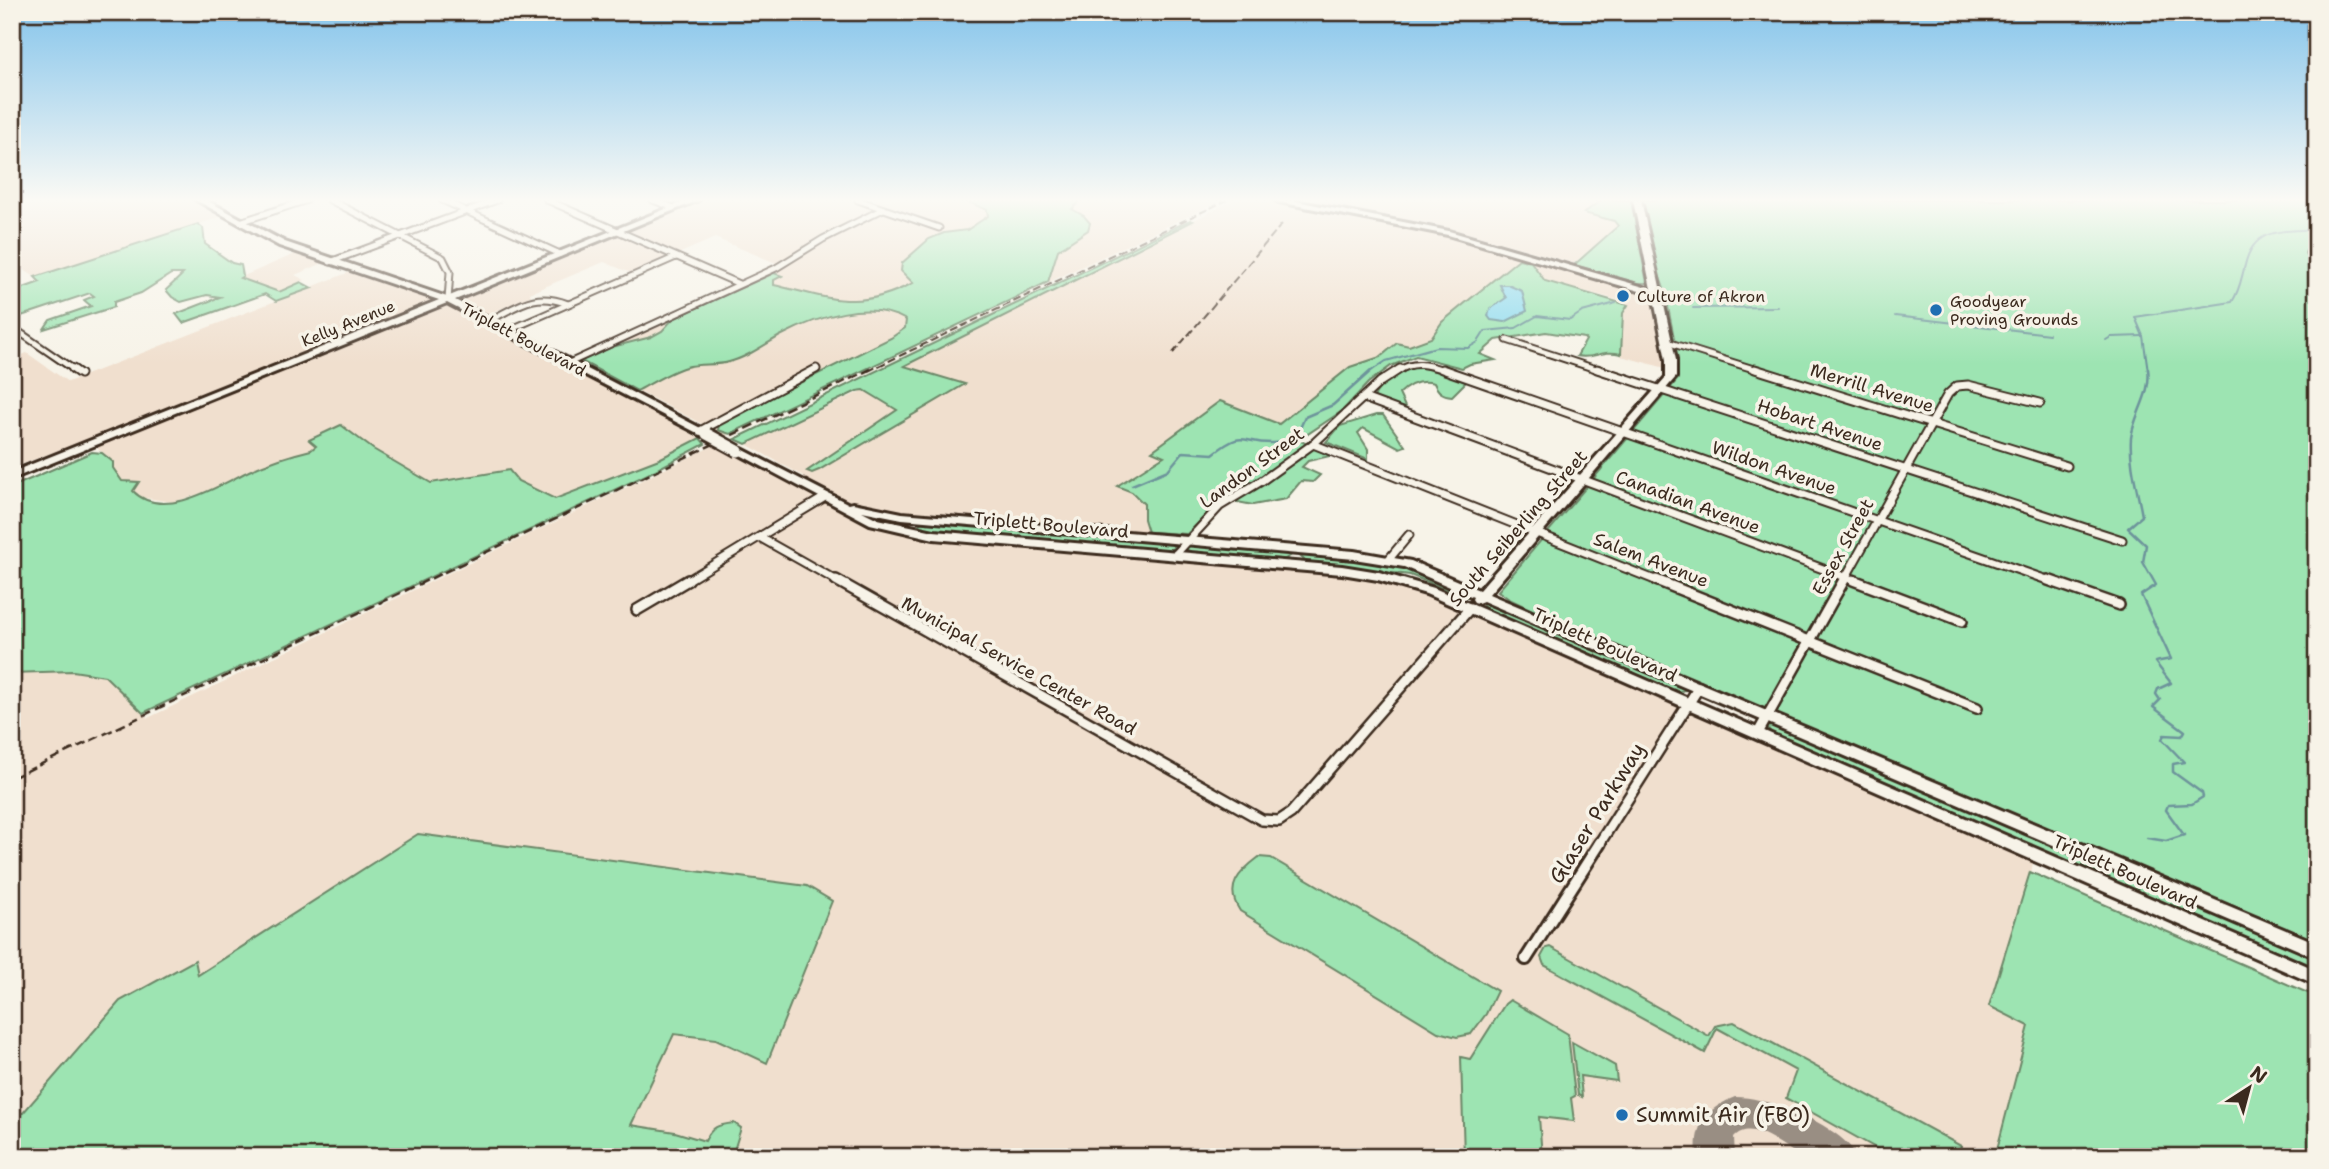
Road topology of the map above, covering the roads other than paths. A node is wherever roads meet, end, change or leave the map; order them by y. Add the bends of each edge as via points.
1 (312, 255) edge
2 (348, 255) edge
3 (435, 255) edge
4 (559, 255) edge
5 (671, 255) edge
6 (798, 255) edge
7 (1523, 255) edge
8 (1648, 255) edge
9 (676, 257) junction
10 (330, 261) junction
11 (739, 284) junction
12 (1656, 293) junction
13 (447, 300) junction
14 (568, 304) junction
15 (488, 321) junction
16 (12, 327) edge
17 (507, 331) junction
18 (1507, 340) dead end
19 (1667, 342) junction
20 (569, 363) junction
21 (1419, 363) joint
22 (816, 369) dead end
23 (80, 374) dead end
24 (1662, 390) junction
25 (1364, 398) junction
26 (2040, 403) dead end
27 (1932, 423) junction
28 (704, 433) junction
29 (1624, 433) junction
30 (1313, 444) junction
31 (2067, 466) dead end
32 (1904, 469) junction
33 (12, 475) edge
34 (1583, 480) junction
35 (825, 497) junction
36 (838, 503) junction
37 (1876, 520) junction
38 (1537, 533) junction
39 (1409, 535) dead end
40 (761, 538) junction
41 (2122, 540) dead end
42 (1186, 541) junction
43 (1174, 556) junction
44 (1389, 559) junction
45 (1844, 576) junction
46 (1483, 594) junction
47 (2119, 605) dead end
48 (1470, 608) junction
49 (637, 610) dead end
50 (1962, 621) dead end
51 (1808, 640) junction
52 (1699, 687) junction
53 (1689, 703) junction
54 (1977, 708) dead end
55 (1767, 716) junction
56 (1758, 733) junction
57 (1262, 820) joint
58 (2317, 951) edge
59 (1526, 959) dead end
60 (2317, 978) edge

1 - 10 main road, Triplett Boulevard
2 - 10 street
3 - 13 street via 445,260 450,272
4 - 13 main road, Kelly Avenue
5 - 9 street
6 - 11 street
7 - 12 main road
8 - 12 main road, South Seiberling Street
9 - 11 street
9 - 14 street
10 - 13 main road, Triplett Boulevard
11 - 20 street
12 - 19 main road, South Seiberling Street
13 - 15 main road, Triplett Boulevard
13 - 33 main road, Kelly Avenue
14 - 15 street via 550,296 539,297
14 - 17 street
15 - 17 main road, Triplett Boulevard
16 - 23 street
17 - 20 main road, Triplett Boulevard
18 - 24 street, Hobart Avenue
19 - 24 main road, South Seiberling Street via 1672,373
19 - 27 street, Merrill Avenue
20 - 28 main road, Triplett Boulevard
21 - 25 street, Landon Street via 1390,375
21 - 29 street, Wildon Avenue
22 - 28 street
24 - 29 main road, South Seiberling Street
24 - 32 street, Hobart Avenue
25 - 30 street, Landon Street
25 - 34 street, Canadian Avenue
26 - 27 street, Essex Street via 1963,385 1948,394
27 - 31 street, Merrill Avenue
27 - 32 street, Essex Street
28 - 35 main road, Triplett Boulevard, bridge
29 - 34 main road, South Seiberling Street
29 - 37 street, Wildon Avenue
30 - 38 street, Salem Avenue
30 - 42 street, Landon Street via 1220,506
32 - 37 street, Essex Street
32 - 41 street, Hobart Avenue
34 - 38 main road, South Seiberling Street
34 - 45 street, Canadian Avenue
35 - 36 main road, Triplett Boulevard
35 - 40 street
36 - 42 main road, Triplett Boulevard via 902,516
36 - 43 main road, Triplett Boulevard via 874,522 915,533
37 - 45 street, Essex Street
37 - 47 street, Wildon Avenue
38 - 46 main road, South Seiberling Street
38 - 51 street, Salem Avenue
39 - 44 street
40 - 49 street
40 - 57 street, Municipal Service Center Road
42 - 43 street, Landon Street
42 - 44 main road, Triplett Boulevard
43 - 48 main road, Triplett Boulevard via 1379,576
44 - 46 main road, Triplett Boulevard
45 - 50 street, Canadian Avenue
45 - 51 street, Essex Street
46 - 48 main road, South Seiberling Street
46 - 52 main road, Triplett Boulevard
48 - 53 main road, Triplett Boulevard
48 - 57 street, South Seiberling Street via 1291,813 1279,821
51 - 54 street, Salem Avenue
51 - 55 street, Essex Street
52 - 53 street, Glaser Parkway
52 - 55 main road, Triplett Boulevard
53 - 56 main road, Triplett Boulevard
53 - 59 street, Glaser Parkway
55 - 56 street, Essex Street
55 - 58 main road, Triplett Boulevard
56 - 60 main road, Triplett Boulevard

